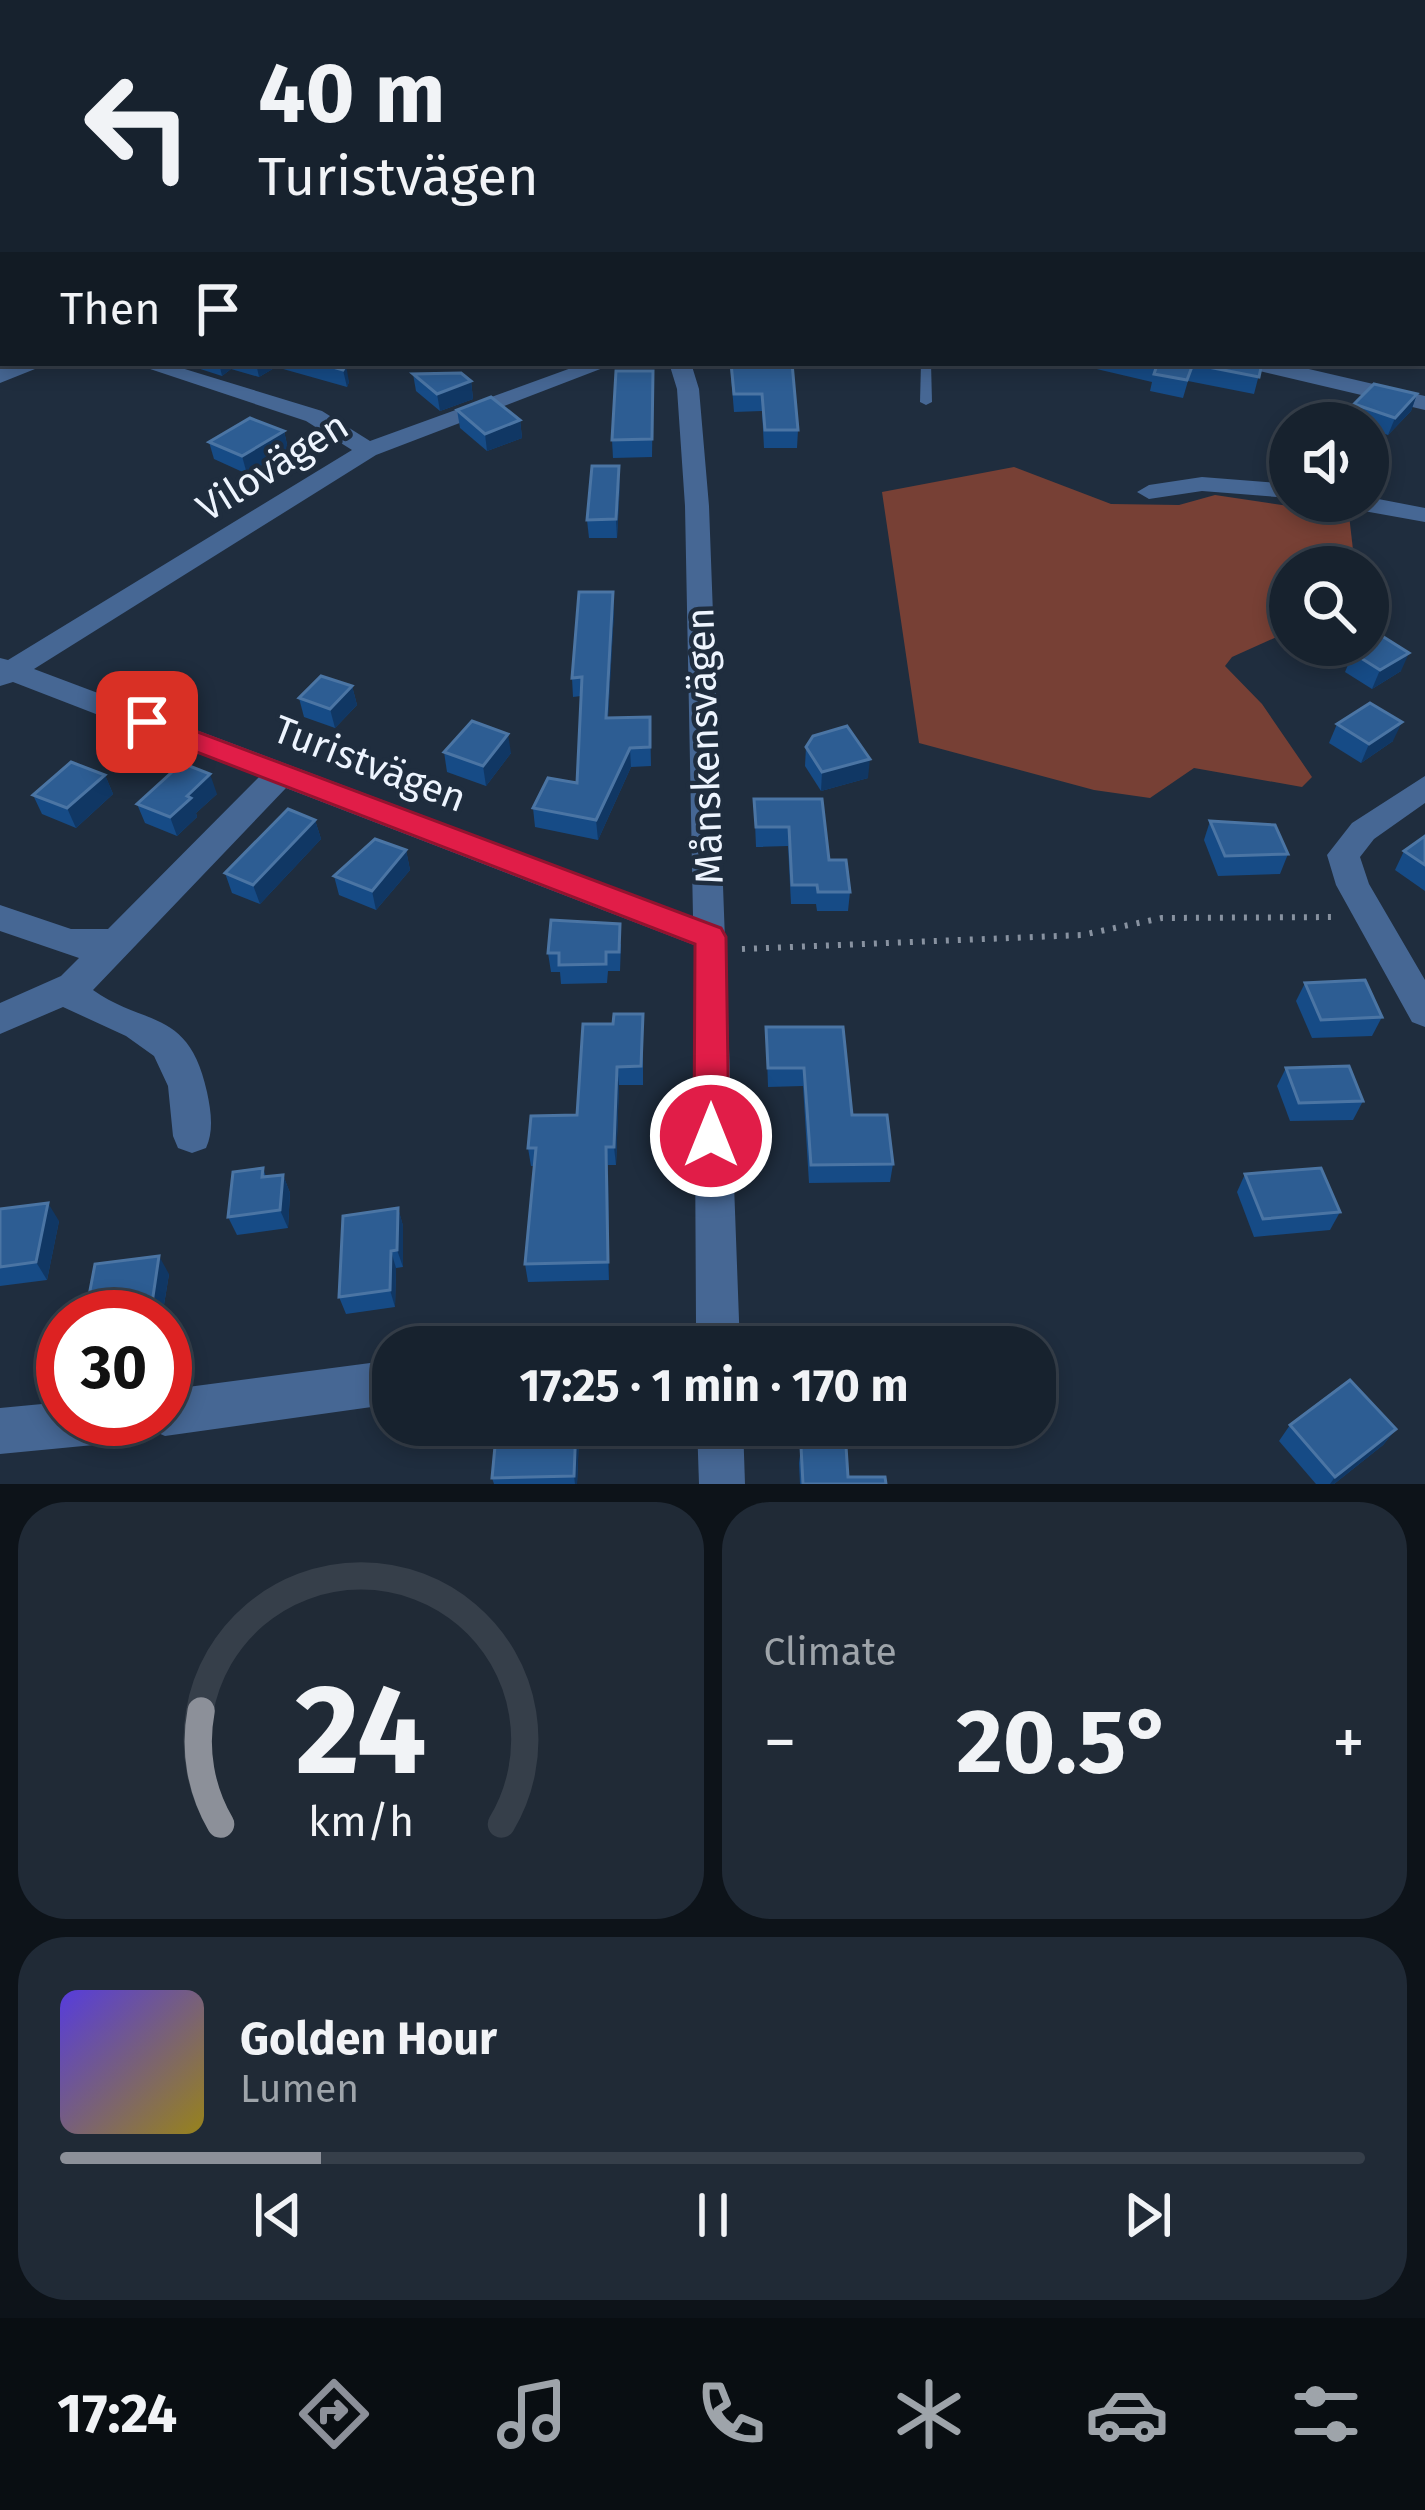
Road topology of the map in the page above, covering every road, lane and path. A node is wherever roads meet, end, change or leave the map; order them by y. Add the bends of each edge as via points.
1 (30, 366) edge
2 (153, 366) edge
3 (597, 366) edge
4 (681, 366) edge
5 (926, 366) edge
6 (1268, 366) edge
7 (0, 376) edge
8 (926, 401) dead end
9 (1425, 403) edge
10 (368, 450) junction
11 (1269, 489) edge
12 (1149, 492) dead end
13 (1389, 509) edge
14 (1425, 515) edge
15 (4, 672) edge
16 (280, 774) junction
17 (1425, 788) edge
18 (1372, 916) junction
19 (0, 918) edge
20 (118, 941) junction
21 (711, 943) junction
22 (74, 986) junction
23 (1425, 1012) edge
24 (0, 1019) edge
25 (192, 1136) dead end
26 (707, 1326) edge
27 (372, 1385) edge
28 (192, 1409) edge
29 (36, 1428) edge
30 (0, 1432) edge
31 (721, 1446) edge
32 (722, 1484) edge

1 - 7 street
2 - 10 street via 314,416
3 - 10 street, Vilovägen
4 - 21 street, Månskensvägen via 697,506
5 - 8 lane
6 - 9 street
10 - 15 street, Vilovägen
11 - 12 street via 1202,484
13 - 14 street
15 - 16 street, Turistvägen
16 - 20 street
16 - 21 street, Turistvägen
17 - 18 street via 1343,854
18 - 21 path via 1162,918 1082,935
18 - 23 street
19 - 20 street via 78,948
20 - 22 street
21 - 26 street, Månskensvägen
22 - 24 street
22 - 25 street via 78,1000 166,1043 184,1069
27 - 28 street
29 - 30 street
31 - 32 street

